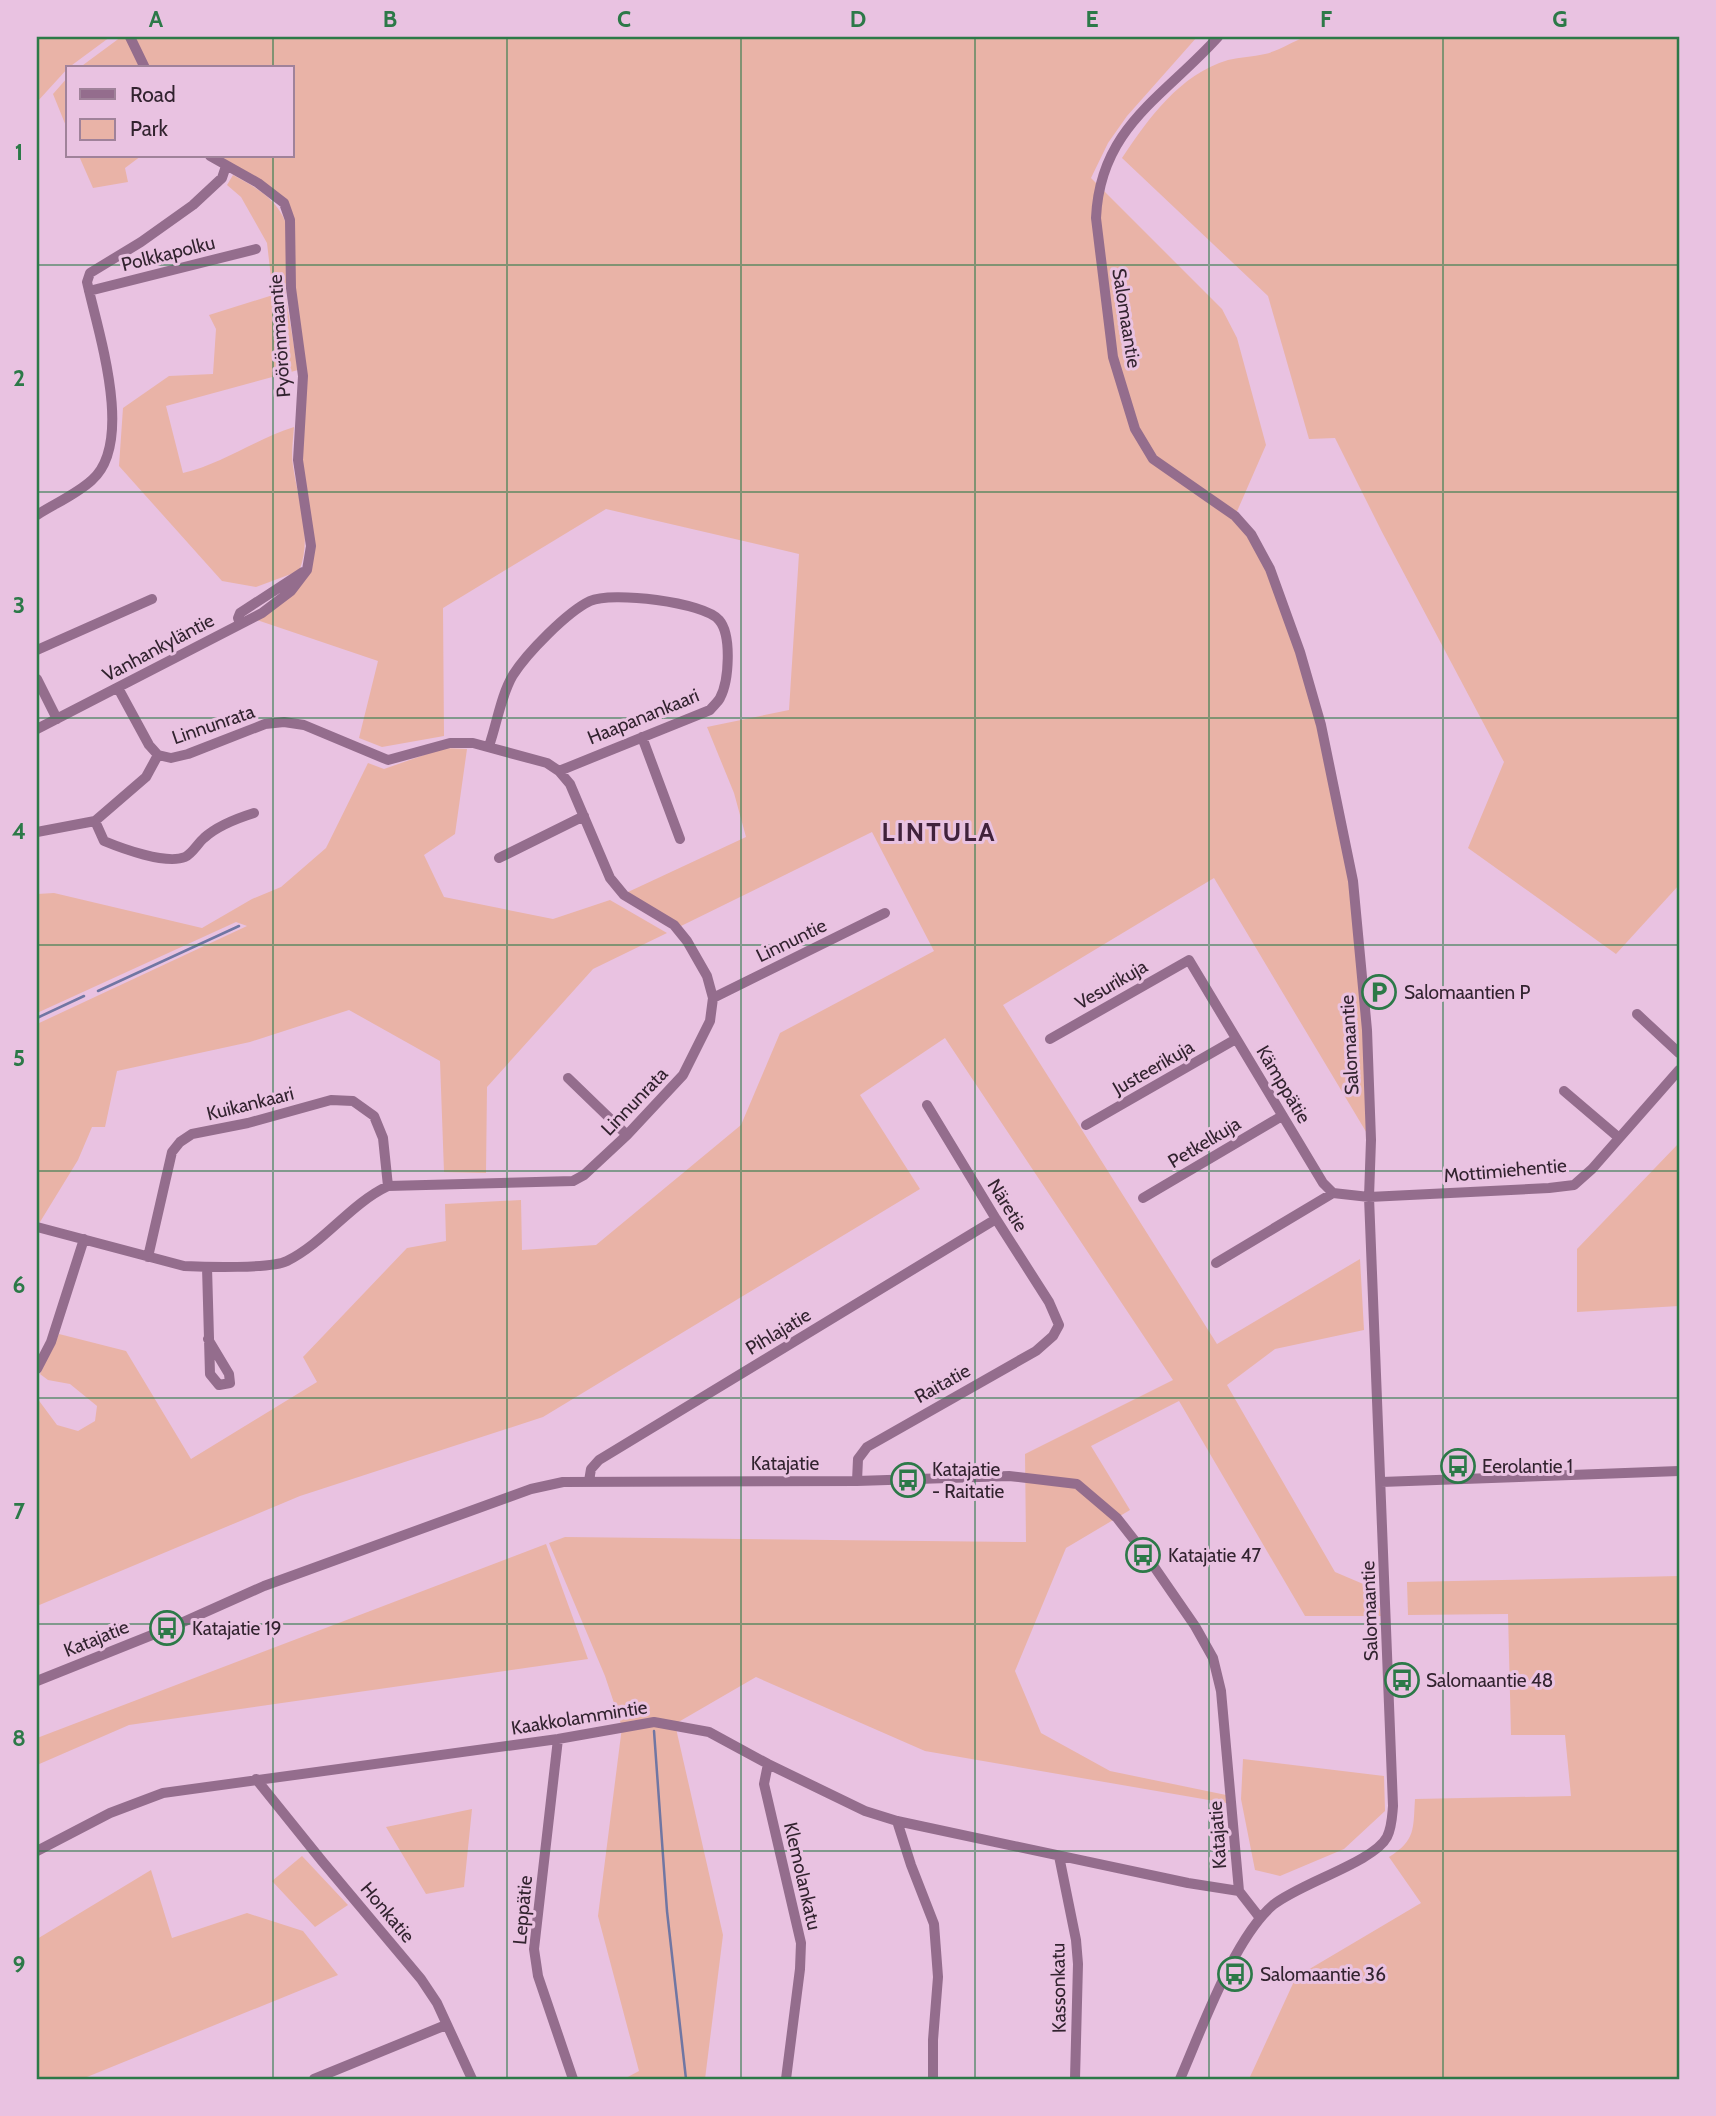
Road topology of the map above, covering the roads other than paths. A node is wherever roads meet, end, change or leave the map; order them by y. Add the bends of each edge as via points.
1 (130, 37) edge
2 (1218, 37) edge
3 (144, 66) edge
4 (213, 158) edge
5 (226, 166) junction
6 (256, 249) dead end
7 (89, 291) junction
8 (37, 515) edge
9 (307, 570) junction
10 (152, 599) dead end
11 (240, 624) junction
12 (37, 650) edge
13 (37, 679) edge
14 (118, 688) junction
15 (57, 719) junction
16 (37, 729) edge
17 (642, 737) junction
18 (489, 746) junction
19 (158, 755) junction
20 (559, 771) junction
21 (254, 813) dead end
22 (584, 816) junction
23 (95, 821) junction
24 (37, 832) edge
25 (680, 839) dead end
26 (499, 858) dead end
27 (885, 913) dead end
28 (1189, 960) joint
29 (713, 998) junction
30 (1637, 1014) dead end
31 (1050, 1039) dead end
32 (1237, 1039) junction
33 (1679, 1053) edge
34 (1679, 1070) edge
35 (568, 1077) dead end
36 (1564, 1091) dead end
37 (927, 1105) dead end
38 (1282, 1116) junction
39 (1086, 1125) dead end
40 (627, 1135) junction
41 (1618, 1137) junction
42 (388, 1186) junction
43 (1333, 1193) junction
44 (1369, 1197) junction
45 (1143, 1198) dead end
46 (996, 1219) junction
47 (37, 1227) edge
48 (84, 1239) junction
49 (148, 1258) junction
50 (1216, 1263) dead end
51 (207, 1267) junction
52 (1059, 1325) joint
53 (208, 1339) dead end
54 (37, 1369) edge
55 (1679, 1471) edge
56 (857, 1480) junction
57 (589, 1481) junction
58 (1381, 1482) junction
59 (37, 1681) edge
60 (558, 1739) junction
61 (768, 1764) junction
62 (256, 1779) junction
63 (897, 1821) junction
64 (37, 1851) edge
65 (1059, 1856) junction
66 (1239, 1891) junction
67 (1260, 1918) junction
68 (446, 2025) junction
69 (314, 2079) edge
70 (472, 2079) edge
71 (573, 2079) edge
72 (786, 2079) edge
73 (933, 2079) edge
74 (1075, 2079) edge
75 (1180, 2079) edge

1 - 3 street
2 - 44 street, Salomaantie via 1145,107 1104,169 1096,218 1104,288 1113,357 1135,429 1153,458 1235,516 1251,534 1270,569 1300,652 1321,725 1353,881 1367,1030
4 - 5 street, Pyörönmaantie
5 - 7 street via 222,178 193,205 90,273
5 - 9 street, Pyörönmaantie via 284,203 290,220 291,288 303,376 298,460 311,546
6 - 7 street, Polkkapolku
7 - 8 street via 114,409 112,446 106,464 92,481
9 - 11 street, Vanhankyläntie via 291,591
9 - 11 street via 240,614
10 - 12 street
11 - 14 street, Vanhankyläntie
13 - 15 street
14 - 15 street, Vanhankyläntie
14 - 19 street, Linnunrata
15 - 16 street, Vanhankyläntie
17 - 18 street, Haapanankaari via 710,710 720,698 727,637 710,612 612,596 577,609 525,658 511,678
17 - 20 street, Haapanankaari
17 - 25 street
18 - 19 street, Linnunrata via 450,743 388,760 304,725 284,722 265,724 188,754
18 - 20 street, Linnunrata
19 - 23 street via 145,777
20 - 22 street
21 - 23 street via 205,836 186,857 170,859 104,841
22 - 26 street
22 - 29 street via 610,878 624,895 674,925 707,975
23 - 24 street
27 - 29 street, Linnuntie
28 - 31 street, Vesurikuja
28 - 32 street, Kämppätie
29 - 40 street, Linnunrata via 710,1021 682,1075
30 - 33 street
32 - 38 street, Kämppätie
32 - 39 street, Justeerikuja
34 - 41 street, Mottimiehentie
35 - 40 street
36 - 41 street
37 - 46 street, Näretie
38 - 43 street, Kämppätie
38 - 45 street, Petkelkuja
40 - 42 street, Linnunrata via 573,1181
41 - 44 street, Mottimiehentie via 1574,1185
42 - 49 street, Kuikankaari via 383,1138 374,1116 353,1101 331,1100 192,1134 172,1152
42 - 51 street, Linnunrata via 370,1194 286,1262
43 - 44 street
43 - 50 street
44 - 58 street, Salomaantie
46 - 52 street, Näretie
46 - 57 street, Pihlajatie via 599,1460
47 - 48 street, Linnunrata
48 - 49 street, Linnunrata
48 - 54 street via 51,1342
49 - 51 street, Linnunrata
51 - 53 street
52 - 56 street, Raitatie via 1036,1351 867,1447 858,1460
55 - 58 street
56 - 57 street, Katajatie
56 - 66 street, Katajatie via 1009,1476 1064,1482 1077,1484 1118,1518 1213,1658 1221,1691
57 - 59 street, Katajatie via 531,1489 264,1586
58 - 67 street, Salomaantie via 1392,1823 1379,1848 1287,1894
60 - 61 street, Kaakkolammintie via 654,1721 709,1732
60 - 62 street, Kaakkolammintie
60 - 71 street, Leppätie via 534,1949 538,1976
61 - 63 street, Kaakkolammintie via 865,1811
61 - 72 street, Klemolankatu via 764,1784 801,1943
62 - 64 street, Kaakkolammintie via 163,1793 110,1813
62 - 68 street, Honkatie via 421,1979
63 - 65 street, Kaakkolammintie
63 - 73 street via 934,1924
65 - 66 street, Kaakkolammintie
65 - 74 street, Kassonkatu via 1077,1952
66 - 67 street, Katajatie
67 - 75 street, Salomaantie via 1236,1954
68 - 69 street
68 - 70 street, Honkatie

